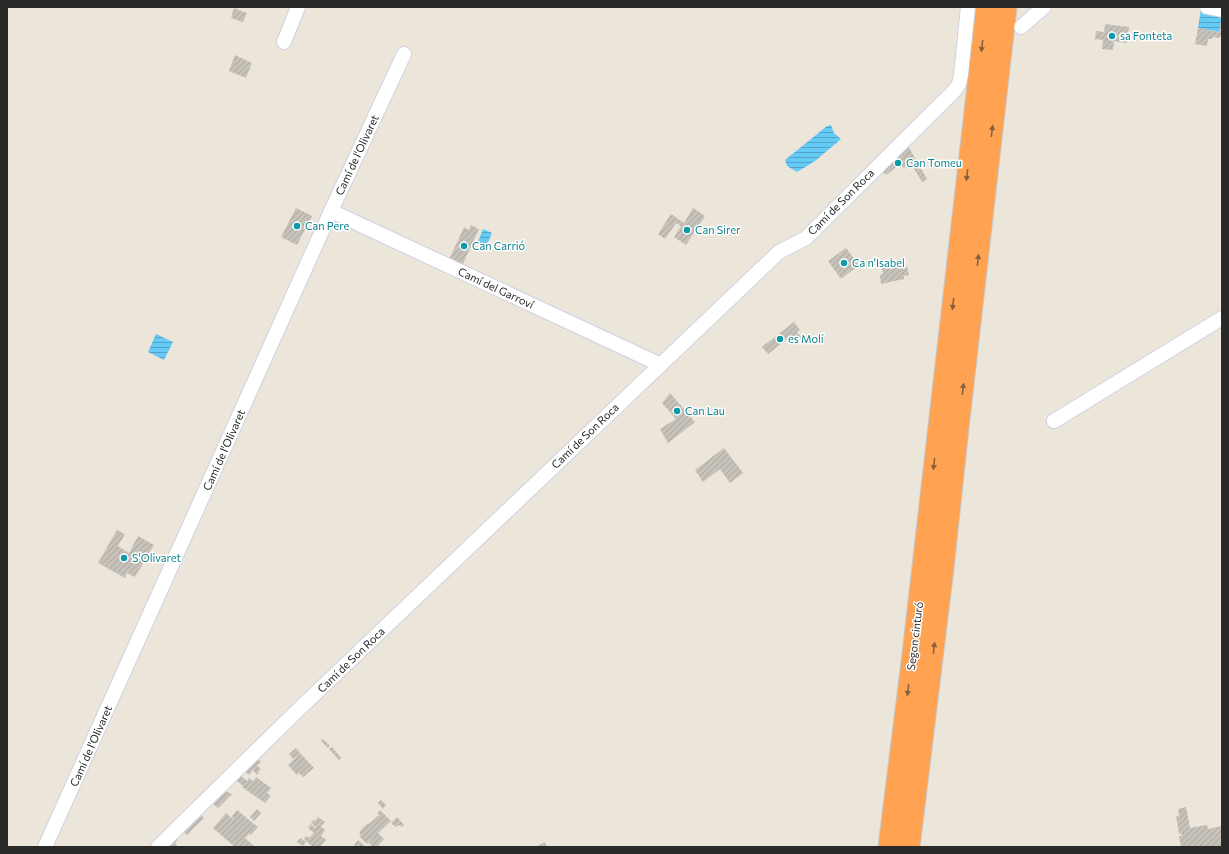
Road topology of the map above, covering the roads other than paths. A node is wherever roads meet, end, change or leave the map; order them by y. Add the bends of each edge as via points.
1 (298, 7) edge
2 (968, 7) edge
3 (987, 7) edge
4 (1006, 7) edge
5 (1044, 7) edge
6 (1207, 7) edge
7 (1222, 10) edge
8 (1021, 27) dead end
9 (284, 42) dead end
10 (404, 54) dead end
11 (331, 211) junction
12 (1222, 318) edge
13 (661, 365) junction
14 (1054, 420) dead end
15 (906, 713) junction
16 (924, 728) junction
17 (45, 847) edge
18 (158, 847) edge
19 (876, 847) edge
20 (889, 847) edge
21 (909, 847) edge
22 (919, 847) edge

1 - 9 street
2 - 13 street, Camí de Son Roca via 961,75 954,91 806,238 779,252
3 -> 15 highway, Segon cinturó
16 -> 4 highway
5 - 8 street
6 - 7 street
10 - 11 street, Camí de l'Olivaret
11 - 13 street, Camí del Garroví
11 - 17 street, Camí de l'Olivaret
12 - 14 street
13 - 18 street, Camí de Son Roca via 298,710
15 - 19 highway via 891,755
15 - 20 highway, Segon cinturó
16 - 21 highway
16 - 22 highway via 928,764

